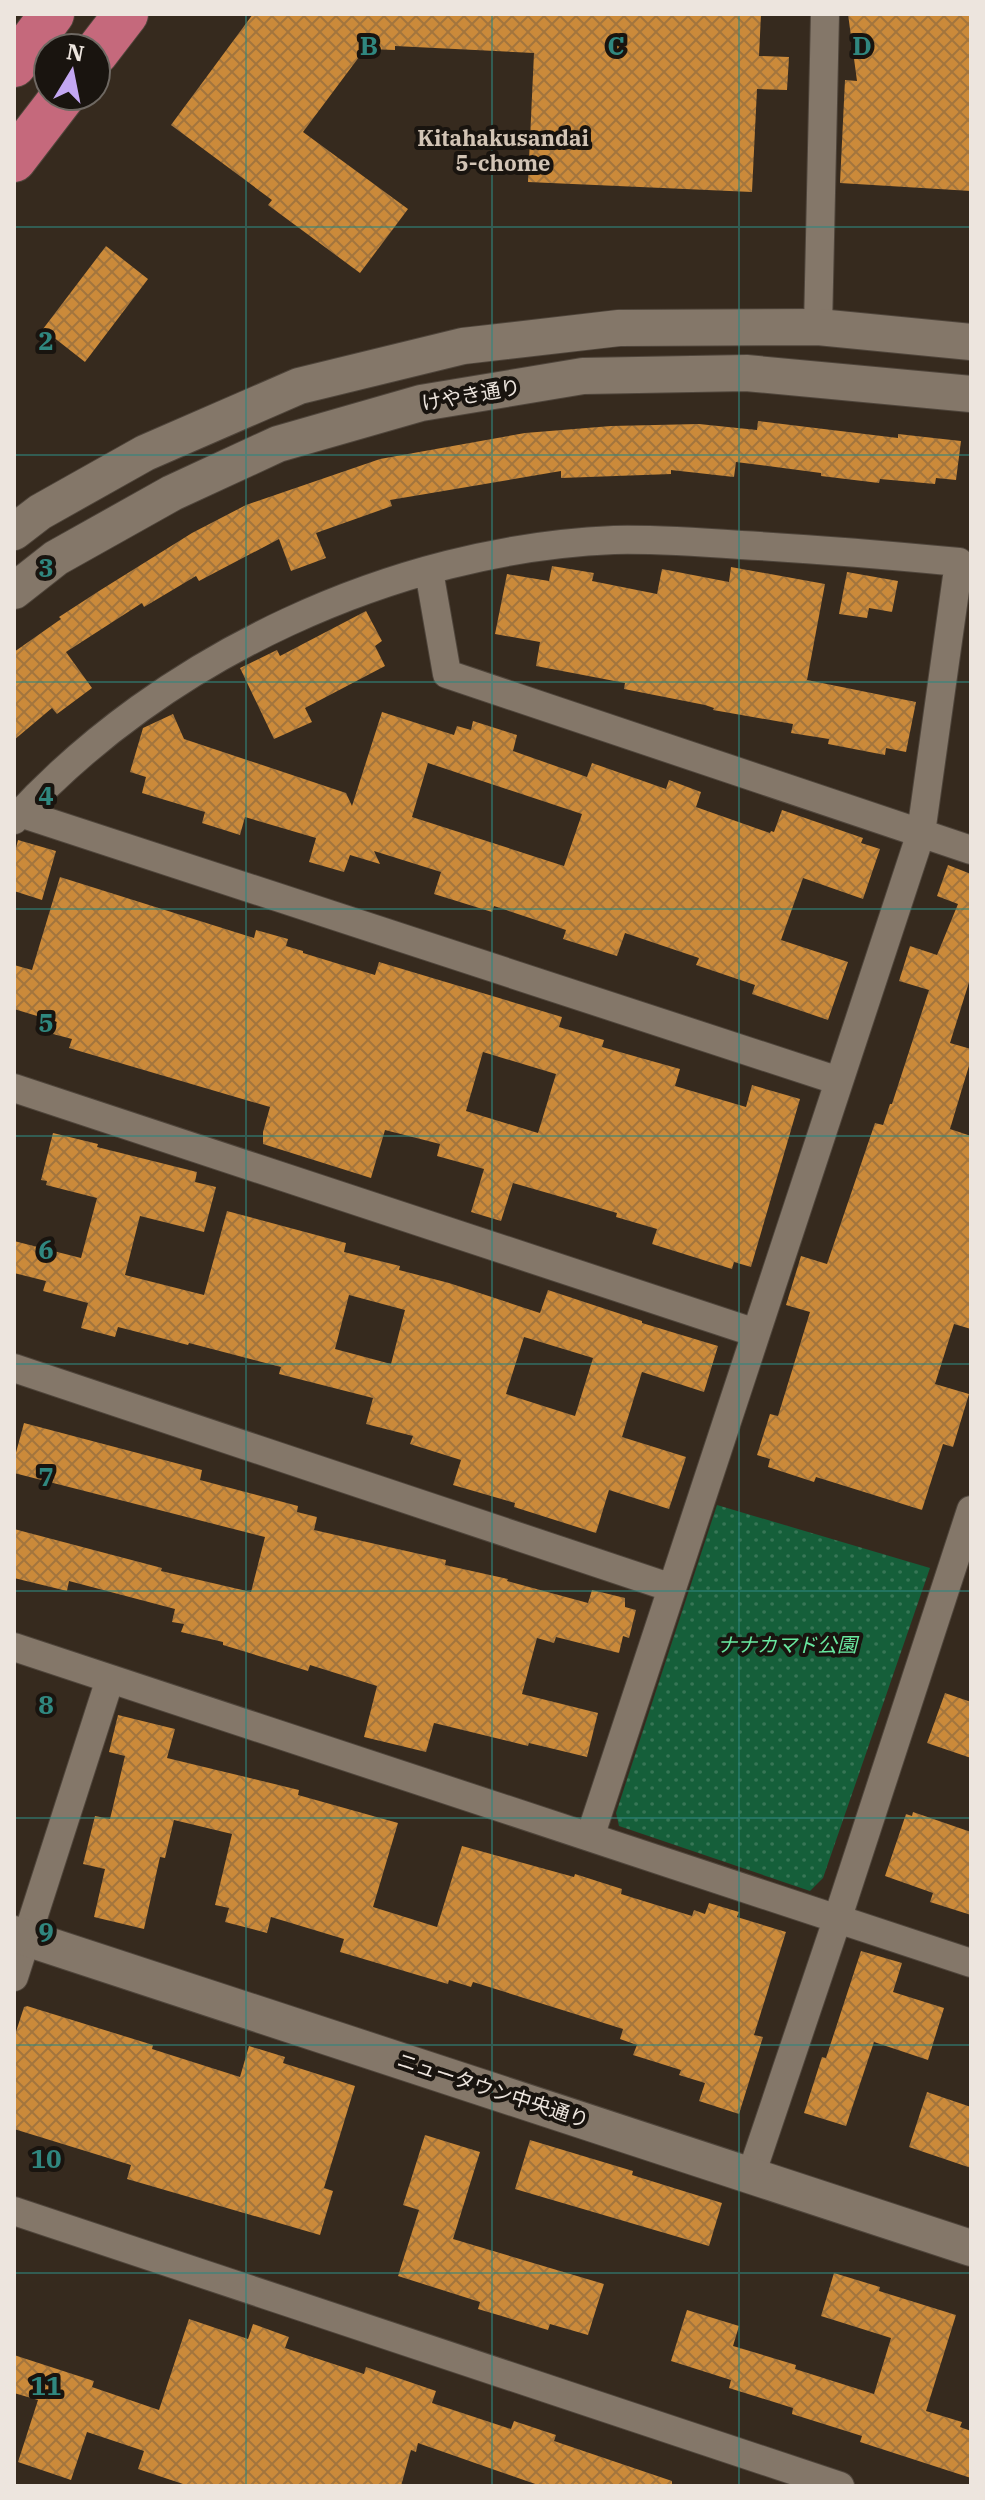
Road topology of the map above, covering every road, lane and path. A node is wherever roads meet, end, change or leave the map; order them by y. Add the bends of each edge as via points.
1 (52, 14) edge
2 (126, 14) edge
3 (825, 14) edge
4 (112, 32) edge
5 (14, 65) edge
6 (51, 112) edge
7 (14, 160) edge
8 (818, 327) junction
9 (971, 342) edge
10 (971, 394) edge
11 (14, 532) edge
12 (429, 571) junction
13 (14, 591) edge
14 (17, 816) edge
15 (921, 833) junction
16 (971, 850) edge
17 (839, 1081) junction
18 (14, 1088) edge
19 (756, 1333) junction
20 (14, 1368) edge
21 (971, 1510) edge
22 (672, 1588) junction
23 (14, 1647) edge
24 (110, 1679) junction
25 (590, 1837) junction
26 (837, 1920) junction
27 (21, 1936) edge
28 (971, 1963) edge
29 (14, 1977) edge
30 (751, 2175) junction
31 (14, 2211) edge
32 (971, 2248) edge
33 (840, 2486) edge

1 - 5 highway
2 - 4 highway
3 - 8 street
6 - 7 highway
8 - 9 street
8 - 11 street via 619,328 478,344 299,386 145,453
10 - 13 street, けやき通り via 746,373 583,376 421,403 278,444 185,487 56,558
12 - 14 street via 349,596 257,636 180,679 99,738
12 - 15 street via 447,674
12 - 15 street via 520,549 614,540 959,562
14 - 17 street
15 - 16 street
15 - 17 street
17 - 19 street
18 - 19 street
19 - 22 street
20 - 22 street
21 - 26 street
22 - 25 street
23 - 24 street
24 - 25 street
24 - 27 street
25 - 26 street
26 - 28 street
26 - 30 street
27 - 29 street
27 - 30 street, ニュータウン中央通り
30 - 32 street, ニュータウン中央通り
31 - 33 street

